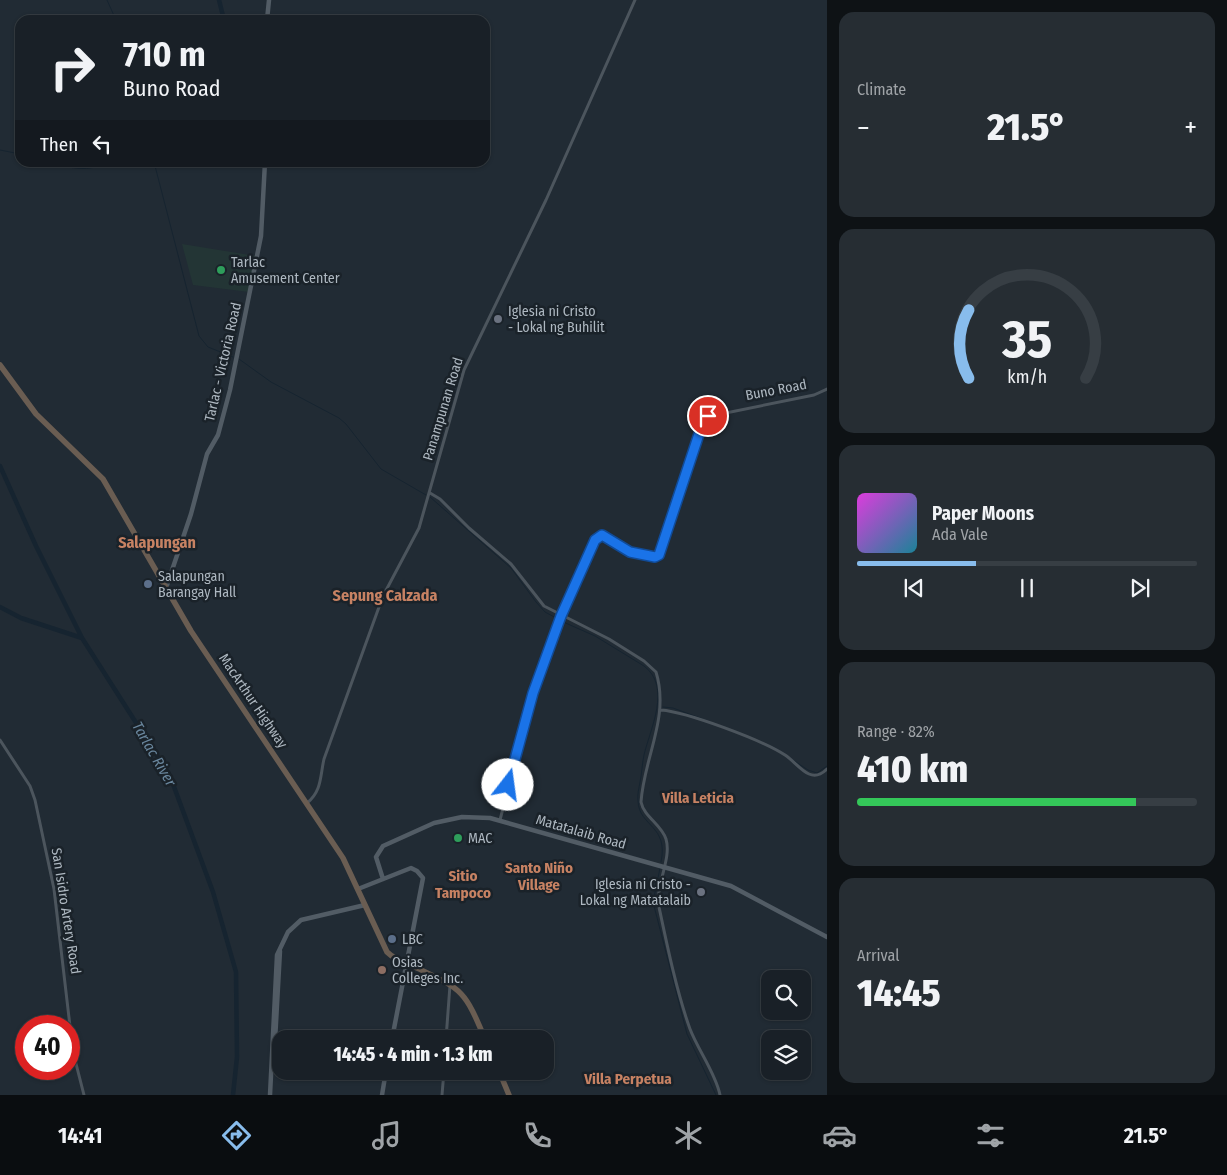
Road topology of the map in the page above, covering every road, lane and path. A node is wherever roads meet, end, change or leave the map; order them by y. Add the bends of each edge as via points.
1 (270, 0) edge
2 (635, 0) edge
3 (268, 15) edge
4 (265, 167) edge
5 (0, 365) edge
6 (827, 390) edge
7 (429, 496) junction
8 (166, 588) junction
9 (561, 616) junction
10 (661, 710) junction
11 (0, 740) edge
12 (827, 769) edge
13 (306, 804) junction
14 (500, 820) junction
15 (663, 866) junction
16 (383, 878) junction
17 (358, 889) junction
18 (365, 905) junction
19 (827, 937) edge
20 (407, 964) junction
21 (450, 984) junction
22 (394, 1030) edge
23 (447, 1030) edge
24 (481, 1030) edge
25 (384, 1080) edge
26 (443, 1080) edge
27 (503, 1080) edge
28 (84, 1095) edge
29 (271, 1095) edge
30 (382, 1095) edge
31 (442, 1095) edge
32 (509, 1095) edge
33 (720, 1095) edge

1 - 3 main road
2 - 7 street, Panampunan Road via 546,200 466,365
4 - 8 main road, Tarlac - Victoria Road via 258,256 230,390
5 - 8 highway, MacArthur Highway via 36,414 102,479
6 - 9 street, Buno Road via 706,417 659,555 630,552 600,534
7 - 9 street via 440,499 512,564 541,603
7 - 13 street, Panampunan Road via 416,538 384,596 324,759 320,786
8 - 13 highway, MacArthur Highway
9 - 10 street via 609,640 653,668 660,685
9 - 14 street, Buno Road via 533,693
10 - 12 street via 678,712 766,746 812,774 822,774
10 - 15 street via 649,753 641,802 665,838 667,848
11 - 28 street, San Isidro Artery Road via 30,786 35,800 54,889 74,1061
13 - 17 highway, MacArthur Highway via 343,858
14 - 15 main road, Matatalaib Road
14 - 16 main road, Matatalaib Road via 451,818 389,843 376,856
15 - 19 main road, Matatalaib Road via 731,886
15 - 33 street via 658,905 690,1030
16 - 17 main road
16 - 20 main road via 411,868 423,878
17 - 18 highway, MacArthur Highway
18 - 20 highway, MacArthur Highway via 388,952
18 - 29 main road via 301,920 284,937 277,955
20 - 21 highway, MacArthur Highway
20 - 22 main road
21 - 23 street
21 - 24 highway, MacArthur Highway via 466,996
25 - 30 main road
26 - 31 street
27 - 32 highway

